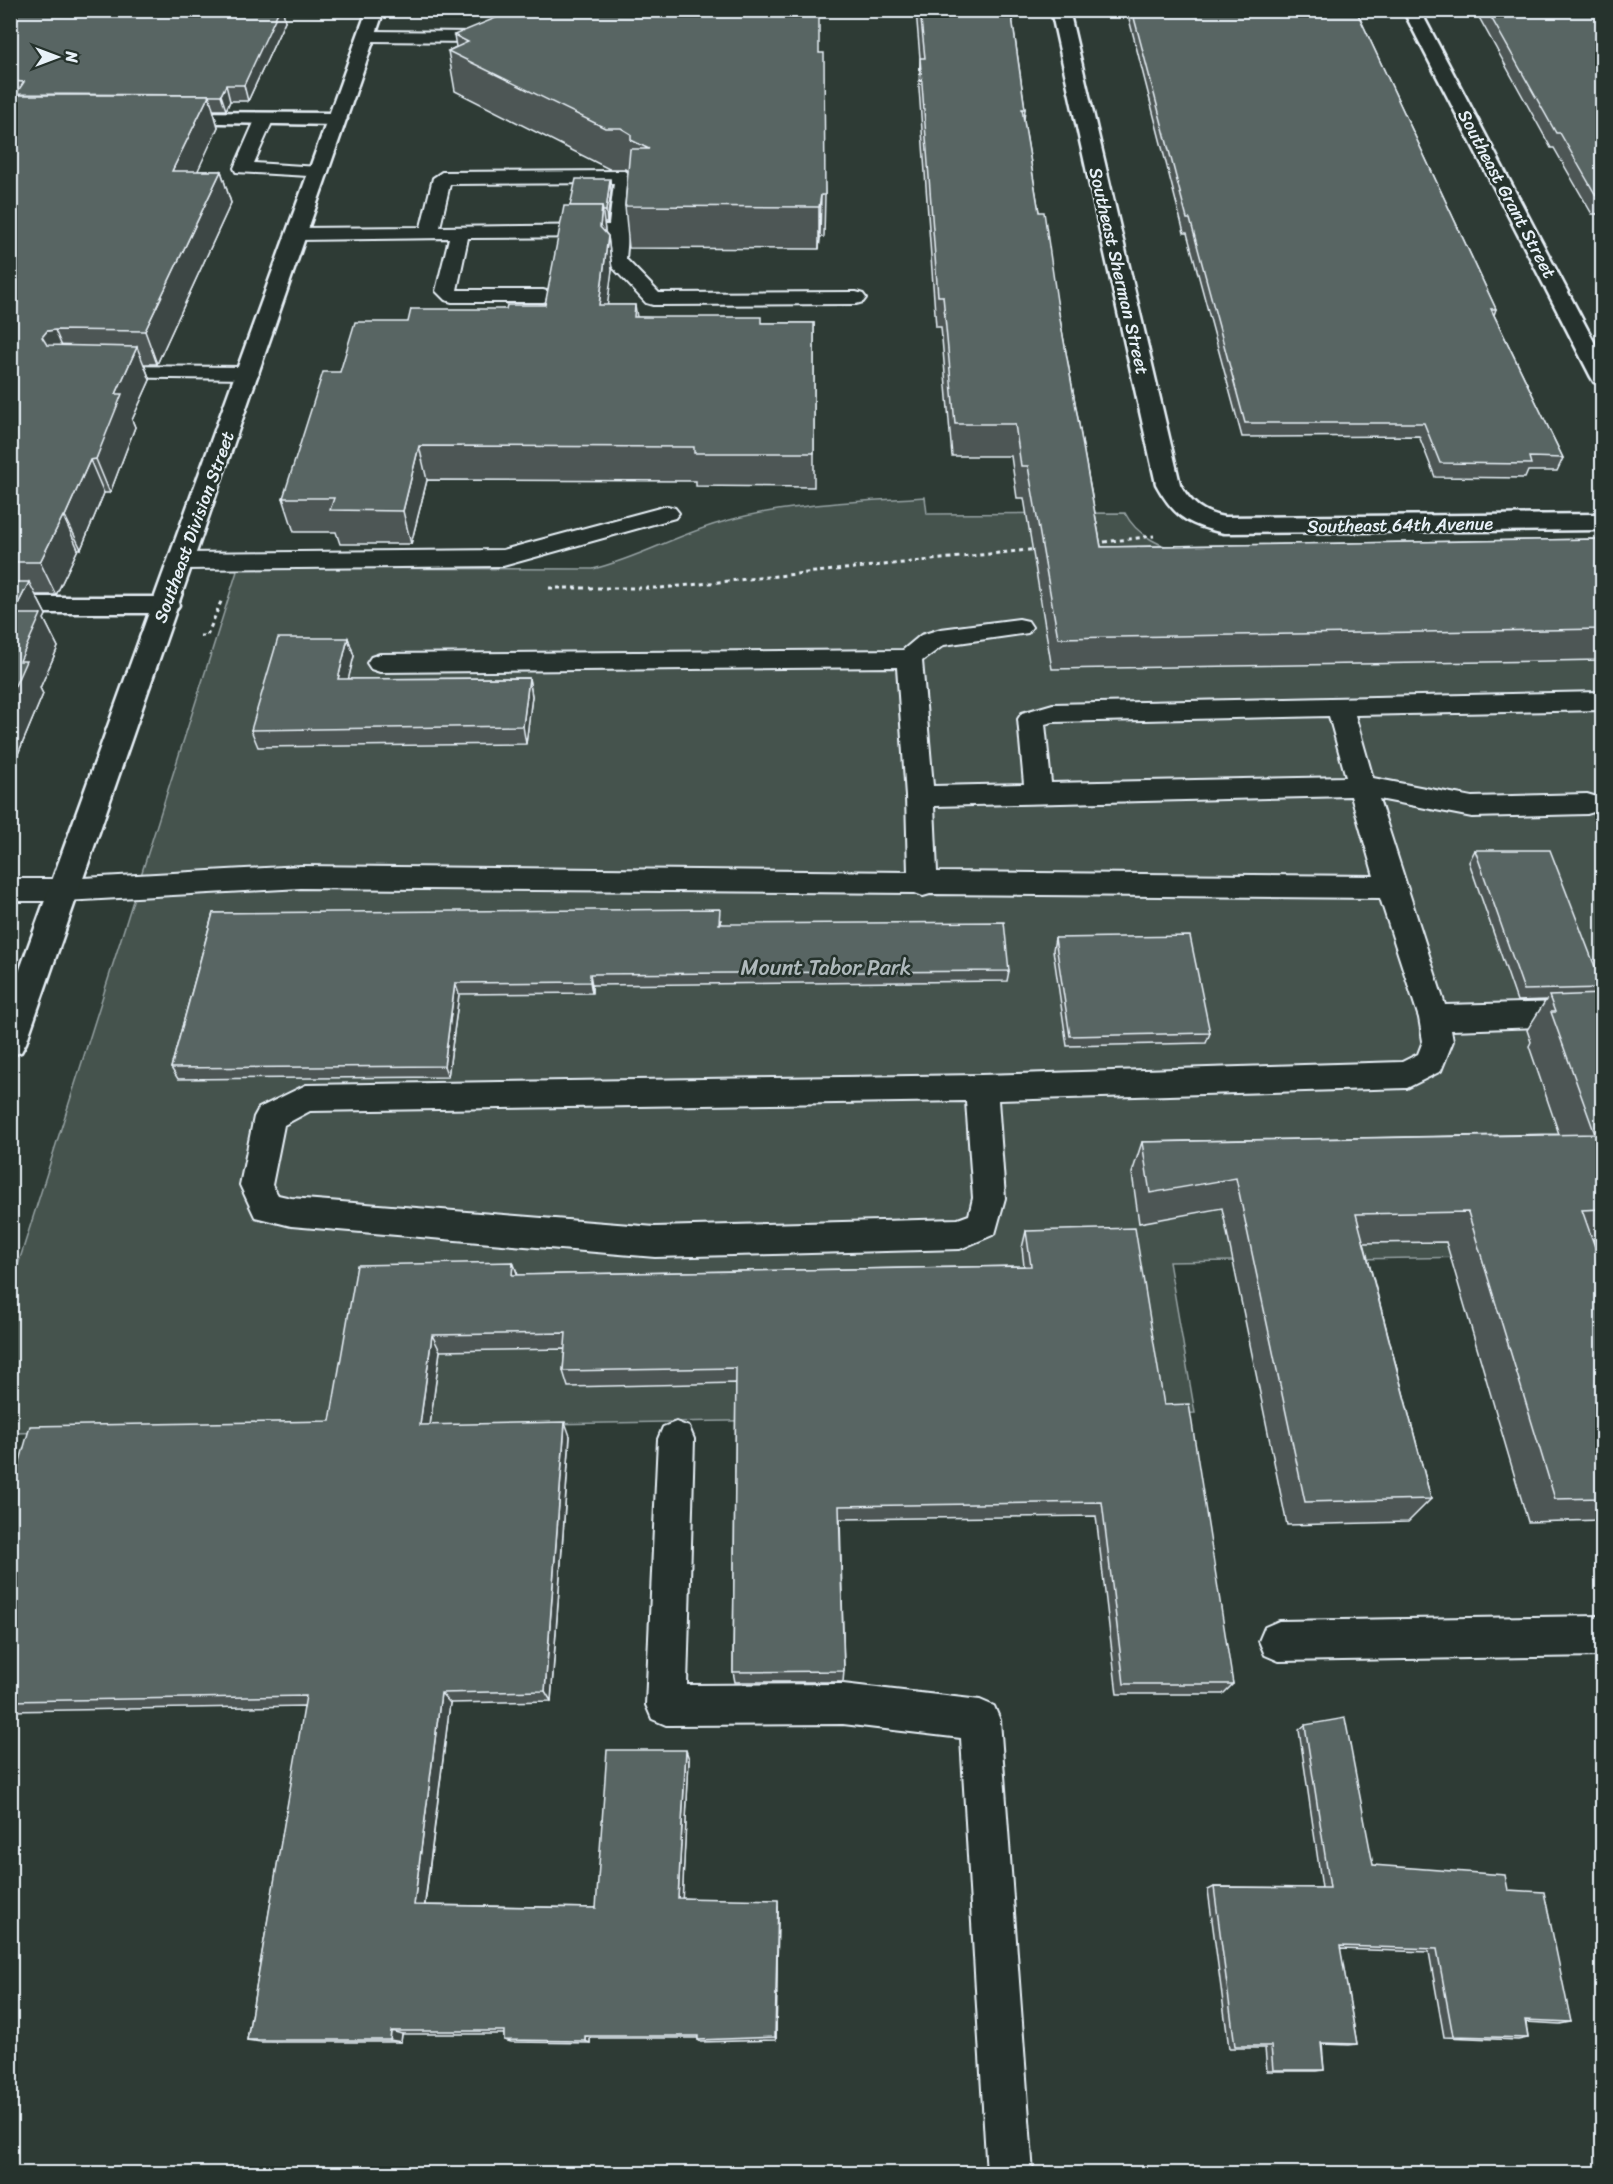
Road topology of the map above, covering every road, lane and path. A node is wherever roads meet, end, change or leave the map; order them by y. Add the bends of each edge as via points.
1 (376, 10) edge
2 (514, 10) edge
3 (1060, 10) edge
4 (1411, 10) edge
5 (368, 36) junction
6 (150, 118) edge
7 (265, 118) junction
8 (338, 119) junction
9 (319, 173) junction
10 (618, 231) junction
11 (429, 232) junction
12 (460, 232) junction
13 (297, 234) junction
14 (543, 296) dead end
15 (856, 298) dead end
16 (81, 371) edge
17 (248, 373) junction
18 (1602, 376) edge
19 (667, 513) dead end
20 (1198, 520) junction
21 (1602, 522) edge
22 (1090, 544) edge
23 (1042, 549) edge
24 (182, 561) junction
25 (661, 588) dead end
26 (10, 605) edge
27 (166, 605) junction
28 (1019, 627) dead end
29 (909, 658) junction
30 (380, 663) dead end
31 (1602, 701) edge
32 (1340, 706) junction
33 (1363, 786) junction
34 (1038, 793) junction
35 (920, 796) junction
36 (1587, 804) dead end
37 (923, 885) junction
38 (1390, 887) junction
39 (10, 890) edge
40 (65, 890) junction
41 (1602, 1013) edge
42 (1434, 1018) junction
43 (10, 1043) edge
44 (981, 1088) junction
45 (676, 1439) dead end
46 (1602, 1636) edge
47 (1279, 1641) dead end
48 (1010, 2174) edge

1 - 5 street, Southeast Division Street
2 - 5 lane via 505,30 477,37
3 - 20 street, Southeast Sherman Street via 1168,484 1177,501
4 - 18 street, Southeast Grant Street
5 - 8 street, Southeast Division Street
6 - 7 street
7 - 8 street
7 - 9 lane via 243,168
8 - 9 street, Southeast Division Street
9 - 13 street, Southeast Division Street
10 - 11 lane via 624,177 442,178
10 - 12 lane
10 - 15 lane via 616,260 652,299
11 - 12 lane
11 - 13 lane
12 - 14 lane via 446,291 452,296
13 - 17 street, Southeast Division Street
16 - 17 lane
17 - 24 street, Southeast Division Street
19 - 24 lane via 503,558
20 - 21 street, Southeast 64th Avenue via 1253,526
20 - 22 path via 1149,538
23 - 25 path
24 - 27 street, Southeast Division Street
26 - 27 street
27 - 40 street, Southeast Division Street
28 - 29 lane via 930,640
29 - 30 lane
29 - 35 lane
31 - 32 lane
32 - 33 lane
32 - 34 lane via 1053,713 1031,719
33 - 34 lane
33 - 36 lane via 1472,807
33 - 38 lane
34 - 35 lane
35 - 37 lane
37 - 38 lane
37 - 40 lane via 301,877
38 - 42 lane
39 - 40 lane
40 - 43 street, Southeast Division Street
41 - 42 lane
42 - 44 lane via 1438,1041 1430,1062 1407,1075
44 - 44 lane via 989,1198 983,1224 960,1234 655,1242 291,1212 267,1207 256,1185 270,1117 306,1098
45 - 48 lane via 666,1705 843,1704 980,1720
46 - 47 lane

